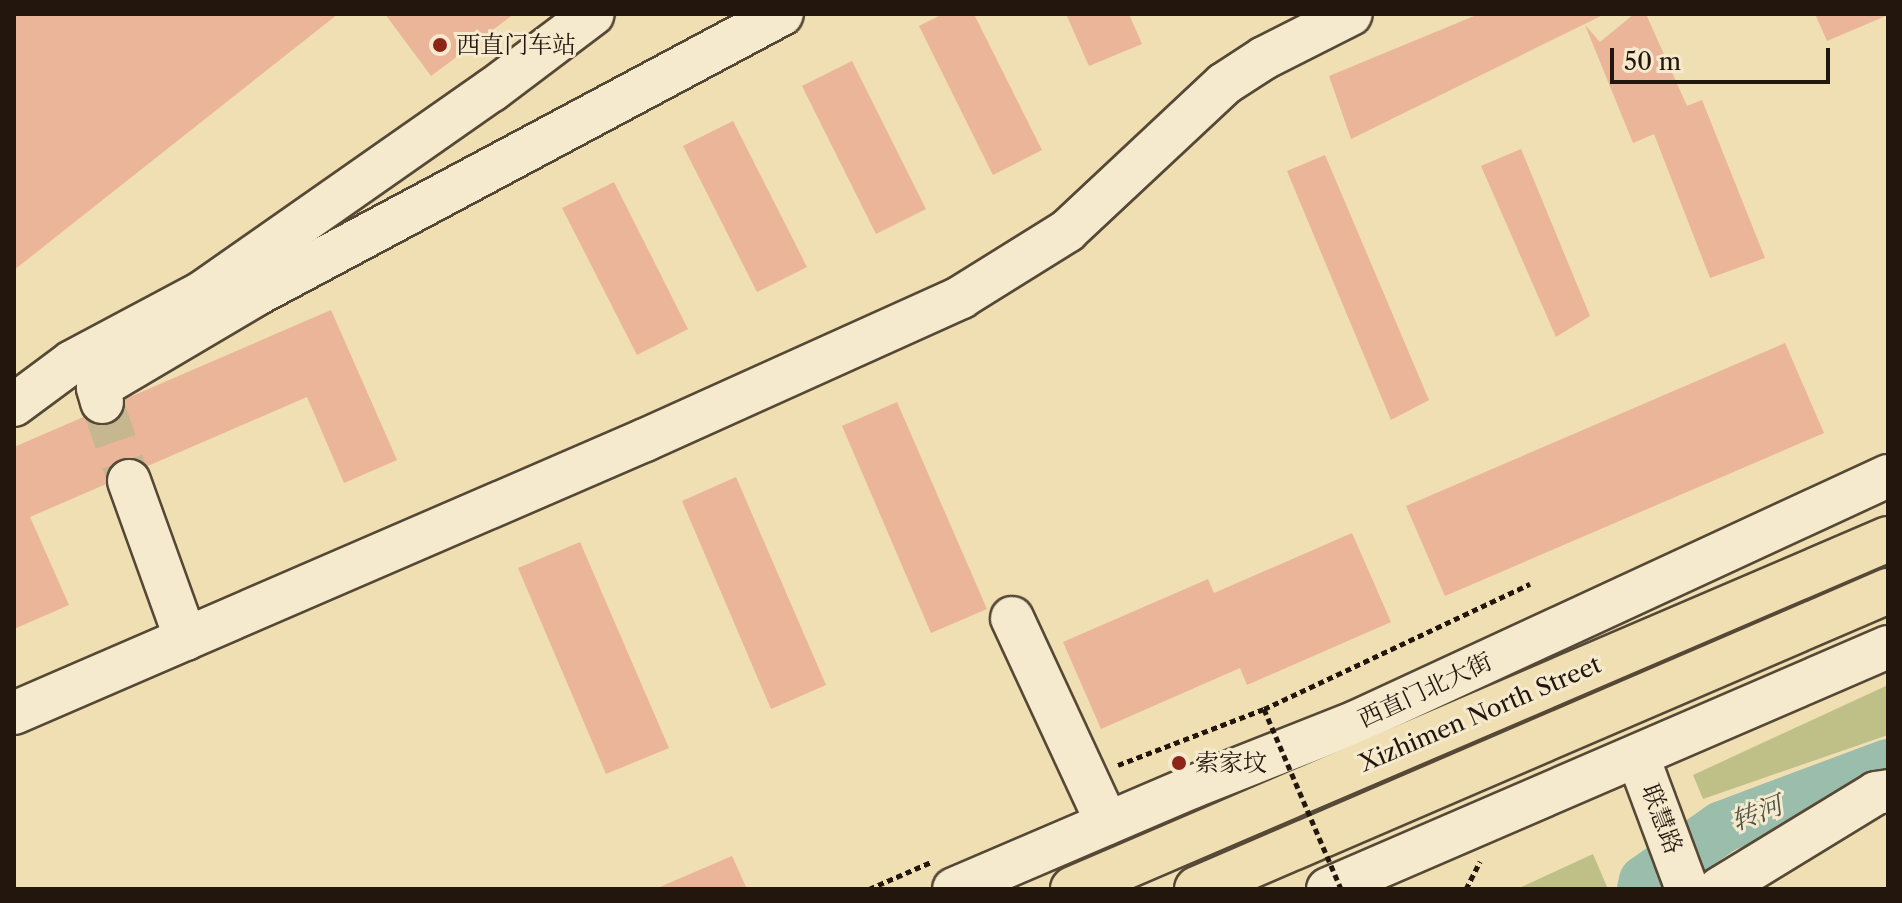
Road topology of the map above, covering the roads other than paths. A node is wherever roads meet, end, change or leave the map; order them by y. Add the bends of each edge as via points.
1 (593, 14) edge
2 (782, 14) edge
3 (1351, 14) edge
4 (102, 402) dead end
5 (14, 405) edge
6 (1888, 476) edge
7 (129, 481) tunnel mouth
8 (1888, 539) edge
9 (1888, 591) edge
10 (1012, 618) dead end
11 (186, 639) junction
12 (1888, 647) edge
13 (14, 713) edge
14 (1638, 757) junction
15 (1888, 791) edge
16 (1107, 823) junction
17 (1697, 887) edge
18 (954, 889) edge
19 (1073, 889) edge
20 (1197, 889) edge
21 (1328, 889) edge

1 - 5 street via 203,292 72,362
2 - 4 street via 255,295 98,388
3 - 11 street via 1224,84 1067,231 961,297
6 - 16 street, 西直门北大街 via 1356,722
7 - 11 street
8 - 19 highway, Xizhimen North Street
9 - 20 highway, Xizhimen North Street
10 - 16 street
11 - 13 street
12 - 14 street
14 - 17 street, 联慧路
14 - 21 street
15 - 17 street
16 - 18 street, 西直门北大街

